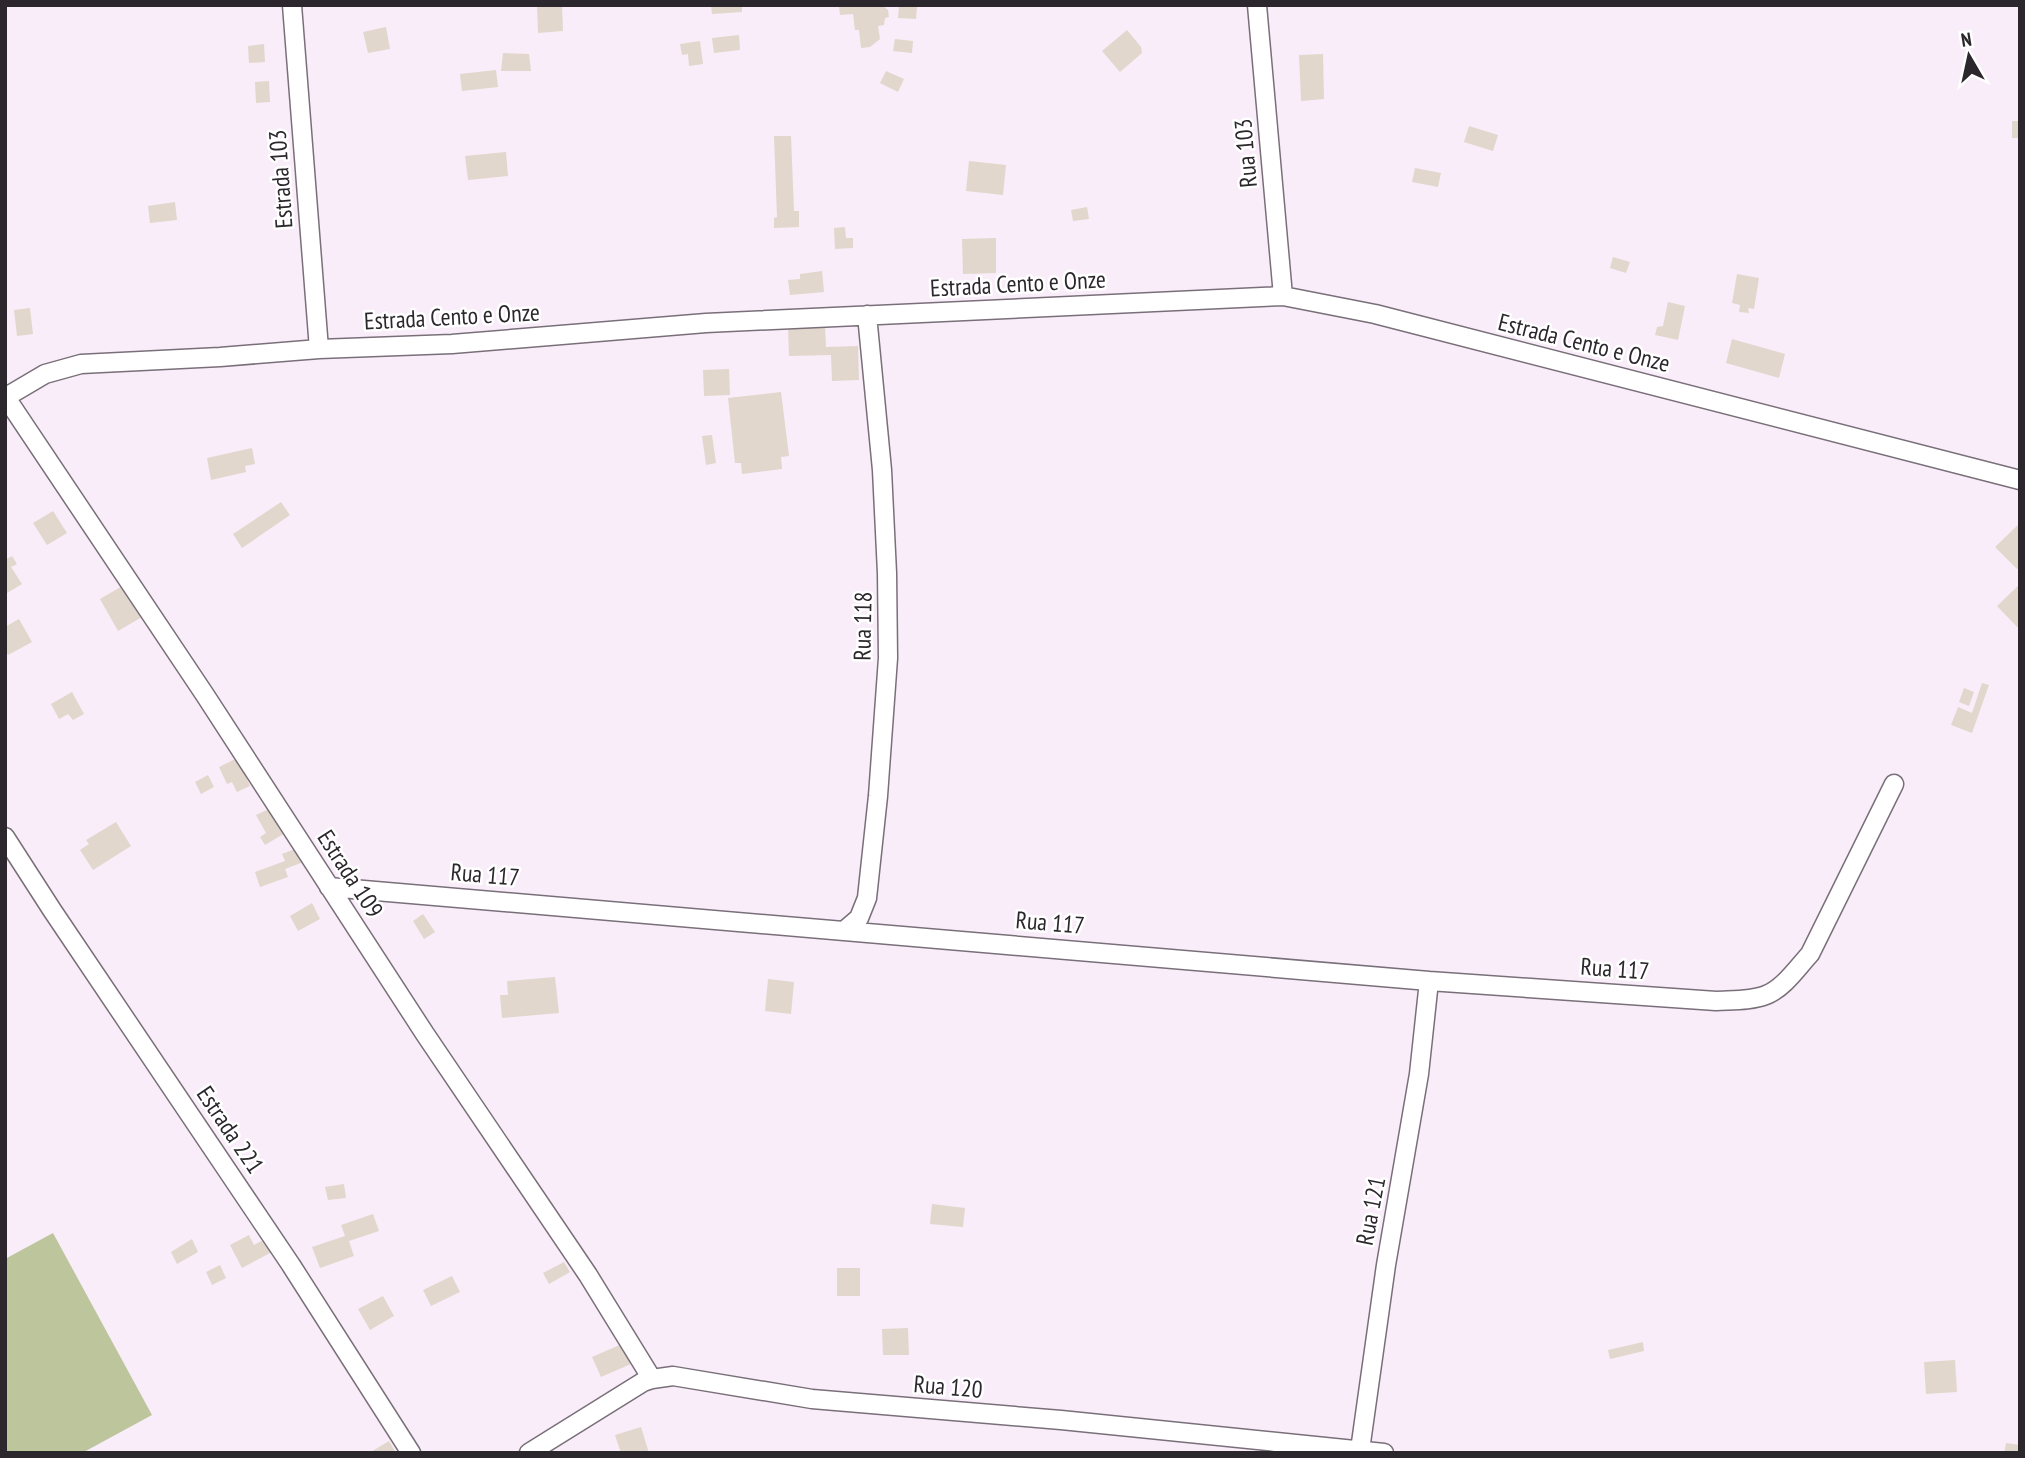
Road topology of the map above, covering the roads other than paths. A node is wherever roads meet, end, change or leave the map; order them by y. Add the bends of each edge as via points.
1 (292, 5) edge
2 (1257, 5) edge
3 (1283, 296) junction
4 (867, 316) junction
5 (319, 349) junction
6 (5, 397) edge
7 (2020, 480) edge
8 (1894, 784) dead end
9 (5, 837) edge
10 (329, 887) junction
11 (845, 930) junction
12 (1429, 981) junction
13 (652, 1379) junction
14 (1360, 1450) junction
15 (411, 1453) edge
16 (529, 1453) edge
17 (1384, 1453) edge

1 - 5 street, Estrada 103
2 - 3 street, Rua 103
3 - 4 street, Estrada Cento e Onze
3 - 7 street, Estrada Cento e Onze via 1388,318
4 - 5 street, Estrada Cento e Onze
4 - 11 street, Rua 118 via 884,511 888,658 867,898 859,918
5 - 6 street, Estrada Cento e Onze via 81,364 45,374
6 - 10 street, Estrada 109
8 - 12 street, Rua 117 via 1810,954 1767,995 1716,1001
9 - 15 street, Estrada 221
10 - 11 street, Rua 117
10 - 13 street, Estrada 109 via 588,1275
11 - 12 street, Rua 117
12 - 14 street, Rua 121 via 1418,1086
13 - 14 street, Rua 120 via 673,1376 812,1399
13 - 16 street, Rua 120
14 - 17 street, Rua 120

